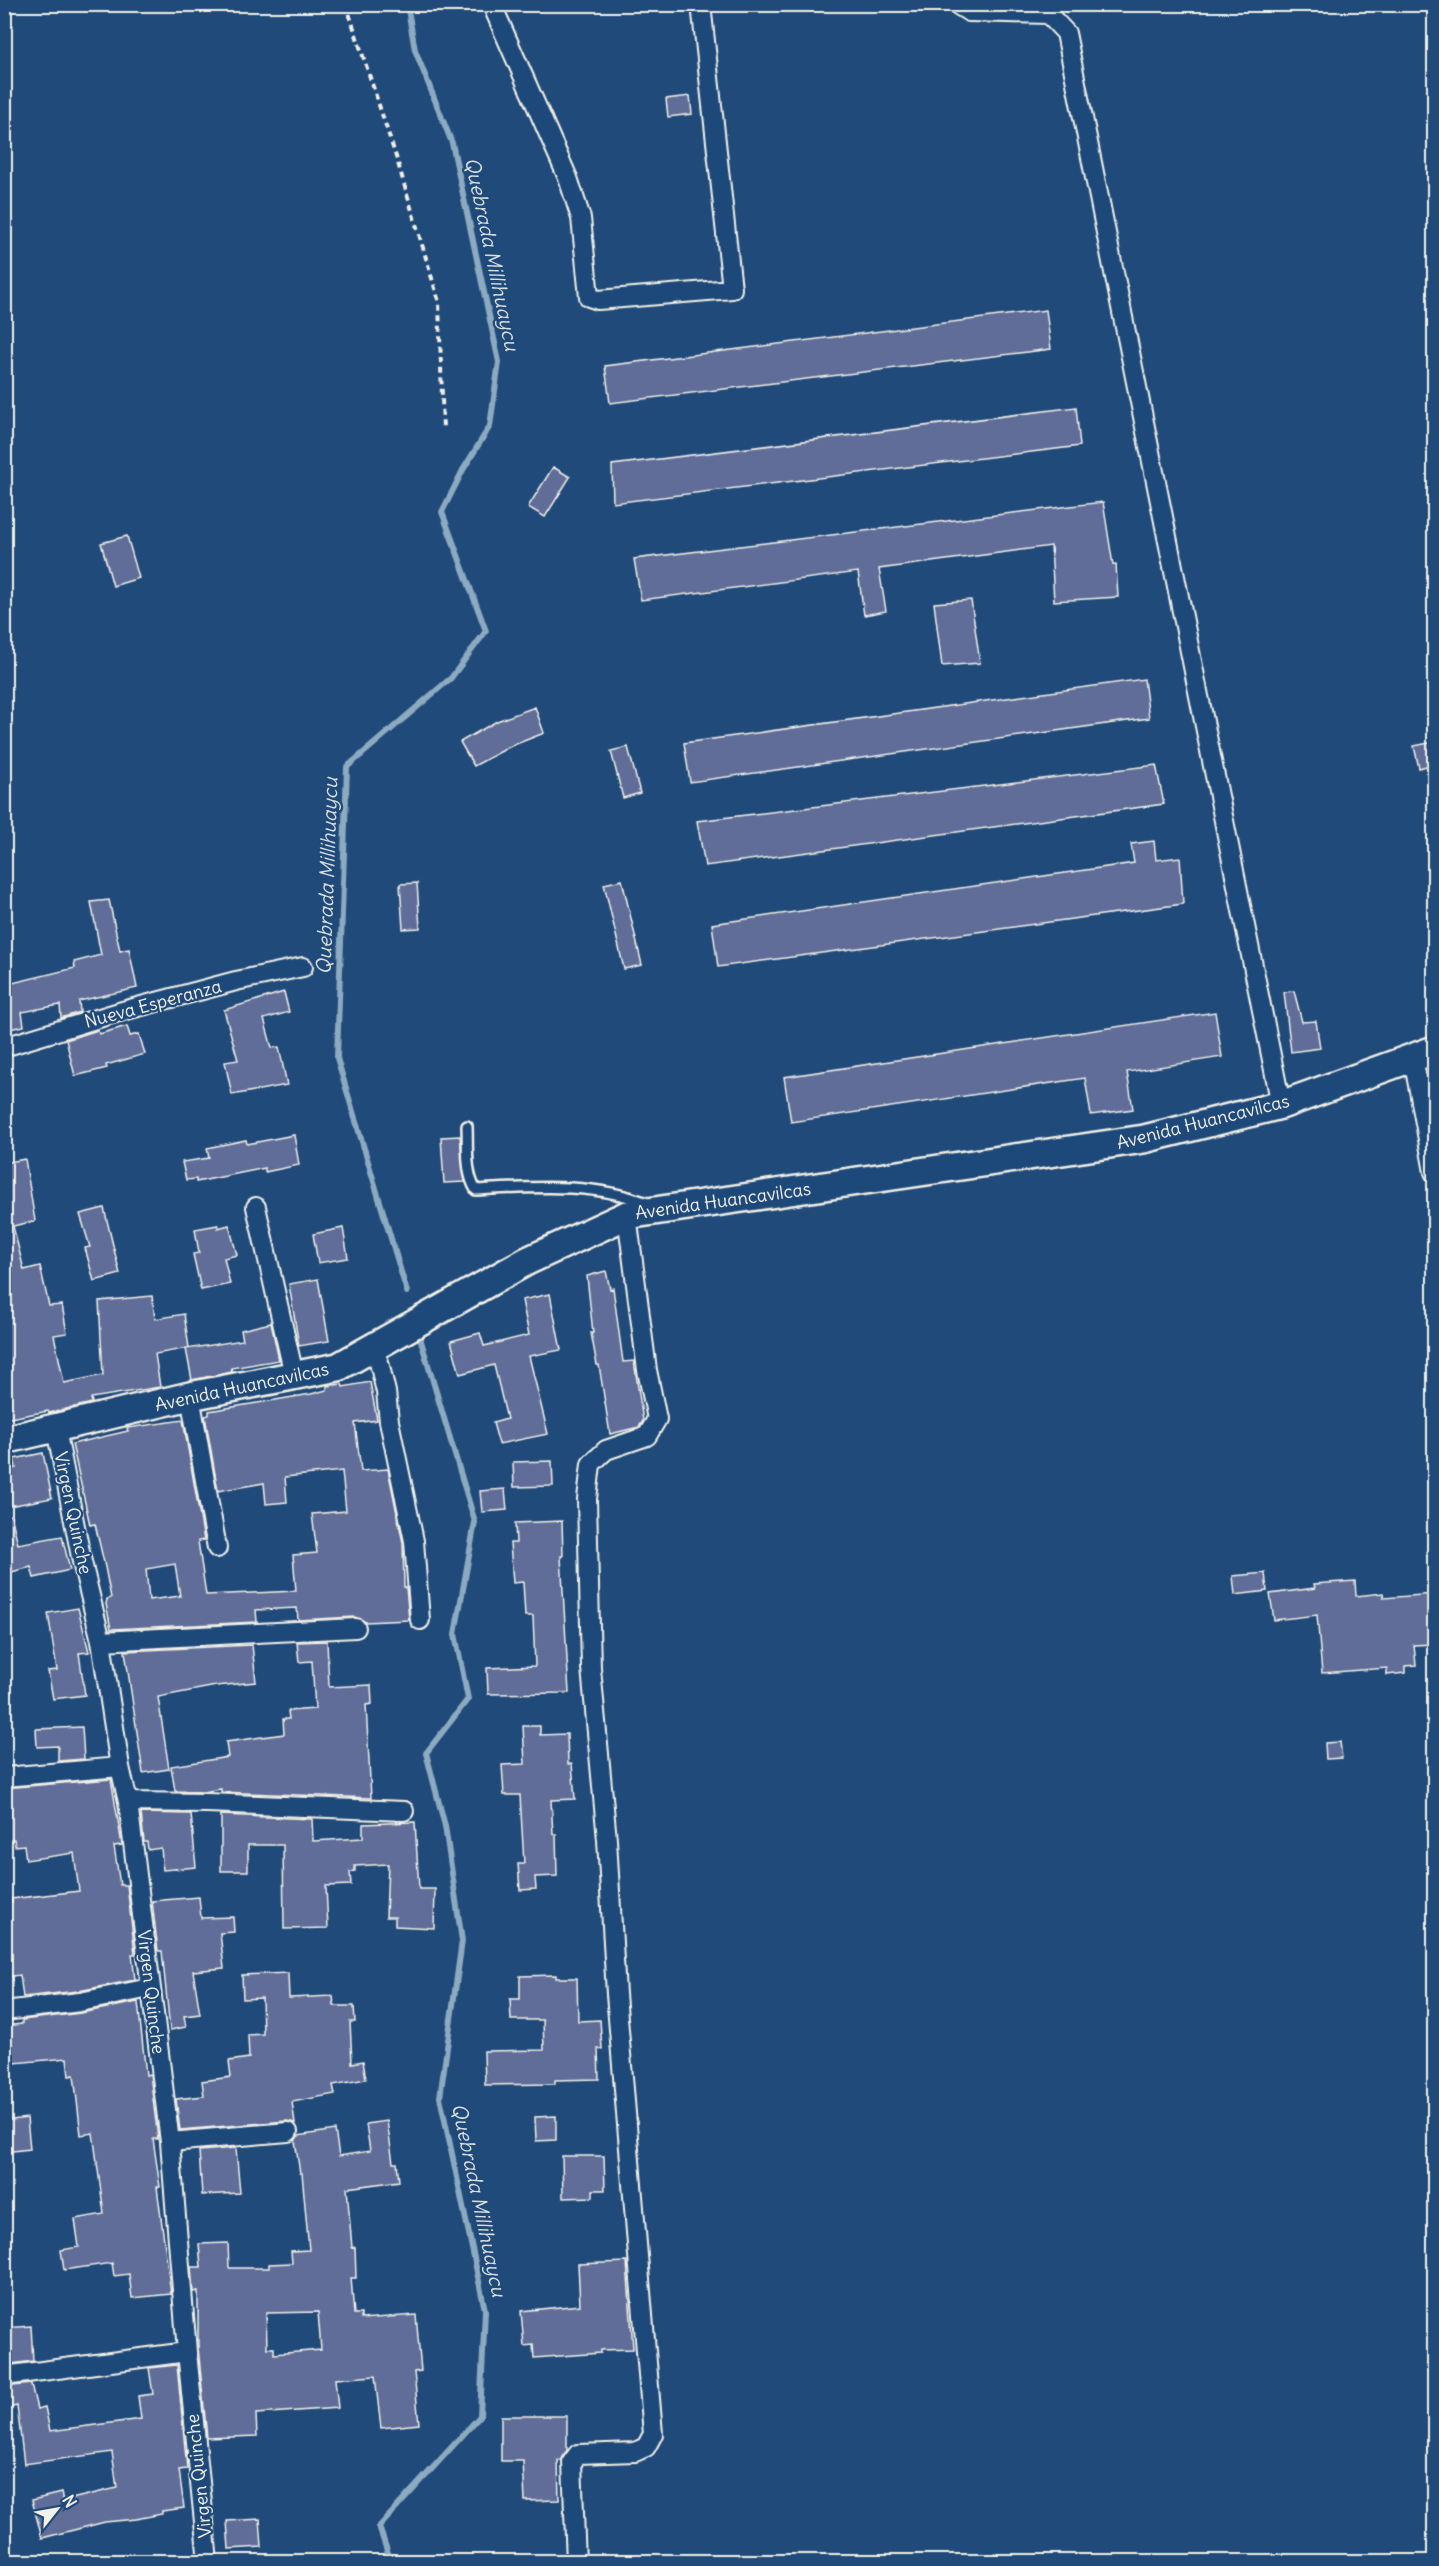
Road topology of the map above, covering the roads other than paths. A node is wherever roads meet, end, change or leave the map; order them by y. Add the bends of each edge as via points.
1 (494, 4) edge
2 (701, 4) edge
3 (956, 4) edge
4 (303, 967) dead end
5 (4, 1047) edge
6 (1424, 1054) edge
7 (1281, 1105) junction
8 (467, 1126) dead end
9 (1434, 1172) edge
10 (256, 1207) dead end
11 (667, 1210) junction
12 (627, 1215) junction
13 (369, 1349) junction
14 (294, 1375) junction
15 (190, 1396) junction
16 (56, 1429) junction
17 (4, 1440) edge
18 (218, 1548) dead end
19 (420, 1620) dead end
20 (356, 1628) dead end
21 (101, 1641) junction
22 (120, 1767) junction
23 (4, 1777) edge
24 (128, 1802) junction
25 (404, 1811) dead end
26 (150, 1988) junction
27 (4, 2012) edge
28 (288, 2132) dead end
29 (170, 2142) junction
30 (187, 2352) junction
31 (4, 2376) edge
32 (208, 2562) edge
33 (576, 2562) edge

1 - 2 street via 568,178 581,218 589,297 598,300 732,288
3 - 7 street via 969,12 1048,14 1066,33
4 - 5 street, Nueva Esperanza via 130,1009
6 - 7 street, Avenida Huancavilcas
6 - 9 street
7 - 11 street, Avenida Huancavilcas via 1144,1140
8 - 11 lane via 471,1183 476,1190 600,1190 634,1197
10 - 14 street
11 - 12 street, Avenida Huancavilcas
12 - 13 street, Avenida Huancavilcas via 527,1261
12 - 33 street via 657,1419 647,1437 606,1450 591,1464 587,1522 591,1668 653,2434 646,2447 635,2452 578,2454 572,2462
13 - 14 street, Avenida Huancavilcas via 338,1366
13 - 19 street via 379,1362 386,1392 414,1542
14 - 15 street, Avenida Huancavilcas
15 - 16 street, Avenida Huancavilcas
15 - 18 street
16 - 17 street, Avenida Huancavilcas
16 - 21 street, Virgen Quinche
20 - 21 street
21 - 22 street, Virgen Quinche
22 - 23 street
22 - 24 street, Virgen Quinche
24 - 25 street
24 - 26 street, Virgen Quinche
26 - 27 street
26 - 29 street, Virgen Quinche
28 - 29 street
29 - 30 street, Virgen Quinche
30 - 31 street
30 - 32 street, Virgen Quinche

